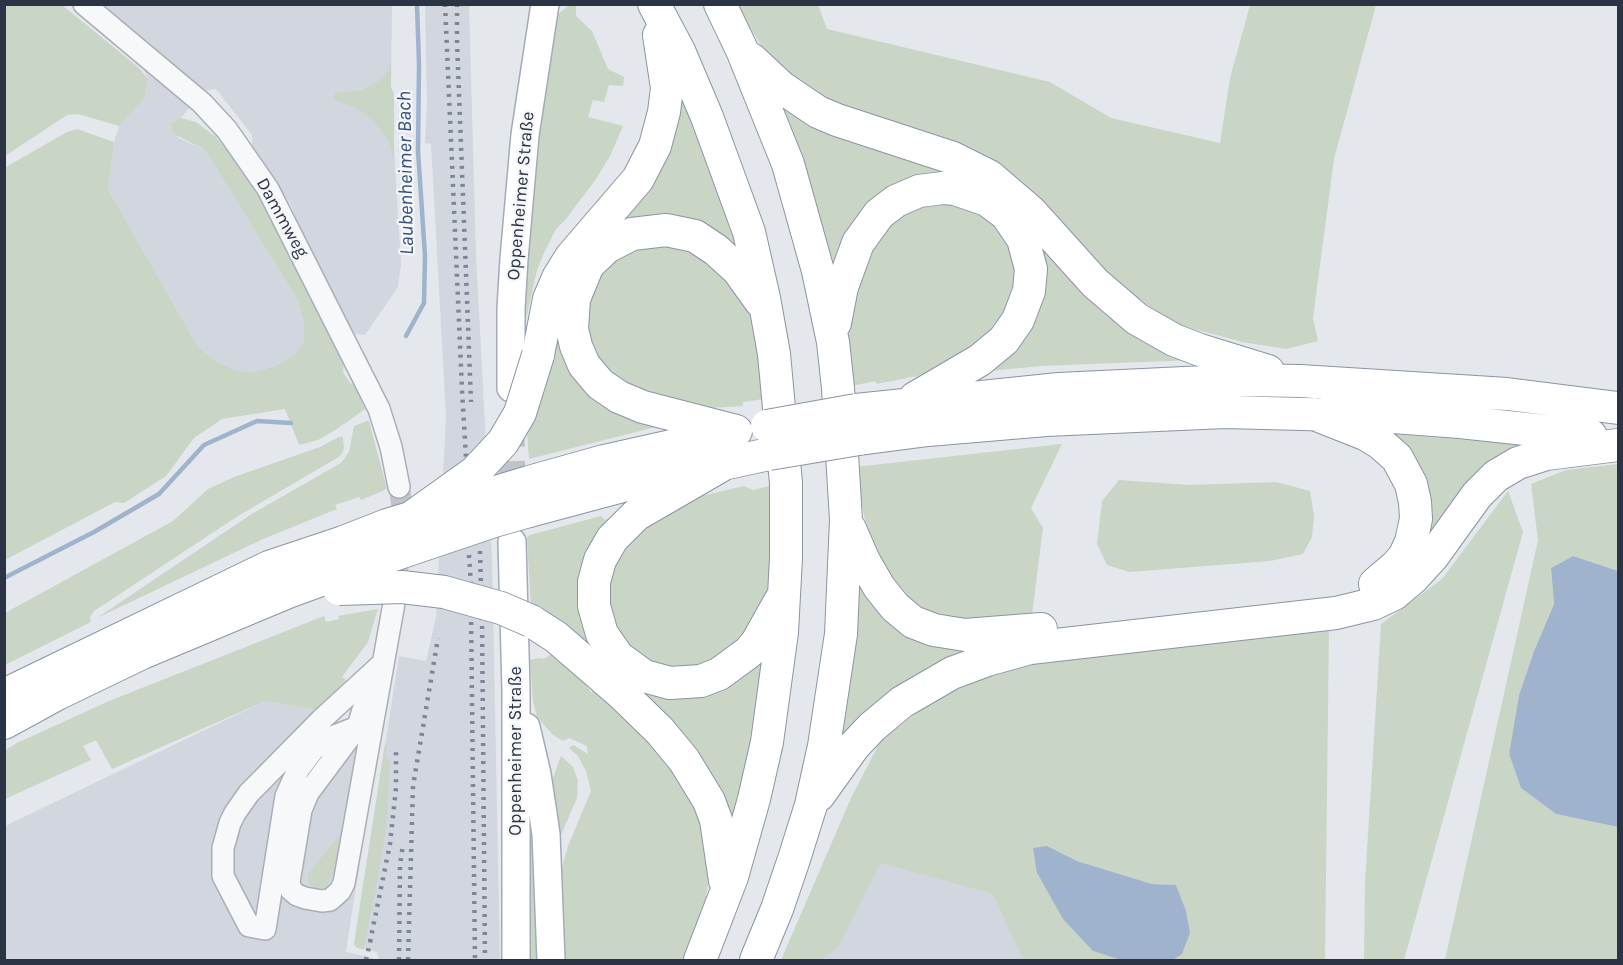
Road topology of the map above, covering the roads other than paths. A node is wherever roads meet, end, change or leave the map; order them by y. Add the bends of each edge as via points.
1 (84, 4) edge
2 (545, 4) edge
3 (654, 4) edge
4 (676, 4) edge
5 (699, 4) edge
6 (720, 4) edge
7 (742, 50) junction
8 (767, 310) junction
9 (833, 342) junction
10 (1300, 381) junction
11 (511, 388) dead end
12 (904, 405) junction
13 (1618, 408) edge
14 (1314, 414) junction
15 (857, 424) junction
16 (736, 431) junction
17 (768, 440) junction
18 (1618, 440) edge
19 (1618, 445) edge
20 (724, 464) junction
21 (399, 487) tunnel mouth
22 (529, 497) junction
23 (412, 517) junction
24 (846, 520) junction
25 (512, 542) dead end
26 (340, 568) junction
27 (783, 595) junction
28 (394, 603) tunnel mouth
29 (382, 664) junction
30 (516, 690) junction
31 (4, 695) edge
32 (371, 718) junction
33 (321, 720) junction
34 (4, 723) edge
35 (811, 805) junction
36 (726, 891) junction
37 (516, 960) edge
38 (551, 960) edge
39 (700, 960) edge
40 (720, 960) edge
41 (741, 960) edge
42 (756, 960) edge

1 - 21 street, Dammweg via 202,104 227,130 268,189 379,409
2 - 11 main road, Oppenheimer Straße via 525,135 514,259
3 - 8 highway via 711,127 749,232
3 - 23 highway, bridge via 667,88 655,146 638,179 577,249 558,278 549,298 538,355 520,413 503,442 475,472
4 - 40 highway via 737,139 761,217 786,326 803,486 798,637 782,747 756,851
5 - 41 highway via 767,162 797,262 819,375 828,502 826,600 812,712 791,803
6 - 7 highway
7 - 9 highway via 788,164 816,260
7 - 10 highway via 781,87 818,112 953,158 989,176 1031,212 1095,283 1137,319 1200,350
8 - 16 highway via 738,270 716,250 695,236 666,230 632,234 607,247 588,265 574,299 572,329 576,346 584,365 600,384 643,407
8 - 27 highway via 779,391 786,483
9 - 12 highway via 842,286 852,257 866,231 887,207 919,191 943,188 968,192 1006,214 1023,240 1029,259 1030,279 1023,310 1004,340 980,360
9 - 24 highway
10 - 12 highway via 1071,388
10 - 13 highway via 1507,394
12 - 15 highway
14 - 15 highway via 1225,412 928,430
14 - 18 highway via 1460,422
14 - 24 highway via 1367,435 1389,451 1408,476 1415,502 1413,534 1404,556 1372,585 1343,595 981,635 943,633 914,622 886,597
15 - 17 highway, bridge
16 - 17 highway
16 - 22 highway via 604,461
17 - 20 highway
19 - 35 highway via 1546,454 1518,463 1496,476 1413,578 1394,594 1373,604 1336,613 1040,647 952,673 902,702 872,727
20 - 22 highway via 627,485
20 - 27 highway via 643,510 612,539 594,582 594,606 602,634 618,657 644,676 670,683 701,681 719,674 749,652
22 - 23 highway, bridge
22 - 26 highway, bridge via 494,520
23 - 26 highway, bridge
24 - 35 highway via 837,670
25 - 30 main road, Oppenheimer Straße
26 - 31 highway via 269,567
26 - 34 highway via 142,653
26 - 36 highway, bridge via 402,587 444,592 490,604 531,621 556,637 623,695 684,760 716,820
27 - 36 highway via 779,664 767,742
28 - 29 street
29 - 32 street via 367,697
29 - 33 street
30 - 37 main road, Oppenheimer Straße
30 - 38 main road via 537,774 546,834
32 - 32 street via 308,793 300,810 289,882 297,895 330,900 344,883
32 - 33 street via 339,716
32 - 33 street via 334,735 314,750 291,782 265,929 249,926 223,876 223,848 230,823 249,793
35 - 42 highway
36 - 39 highway

